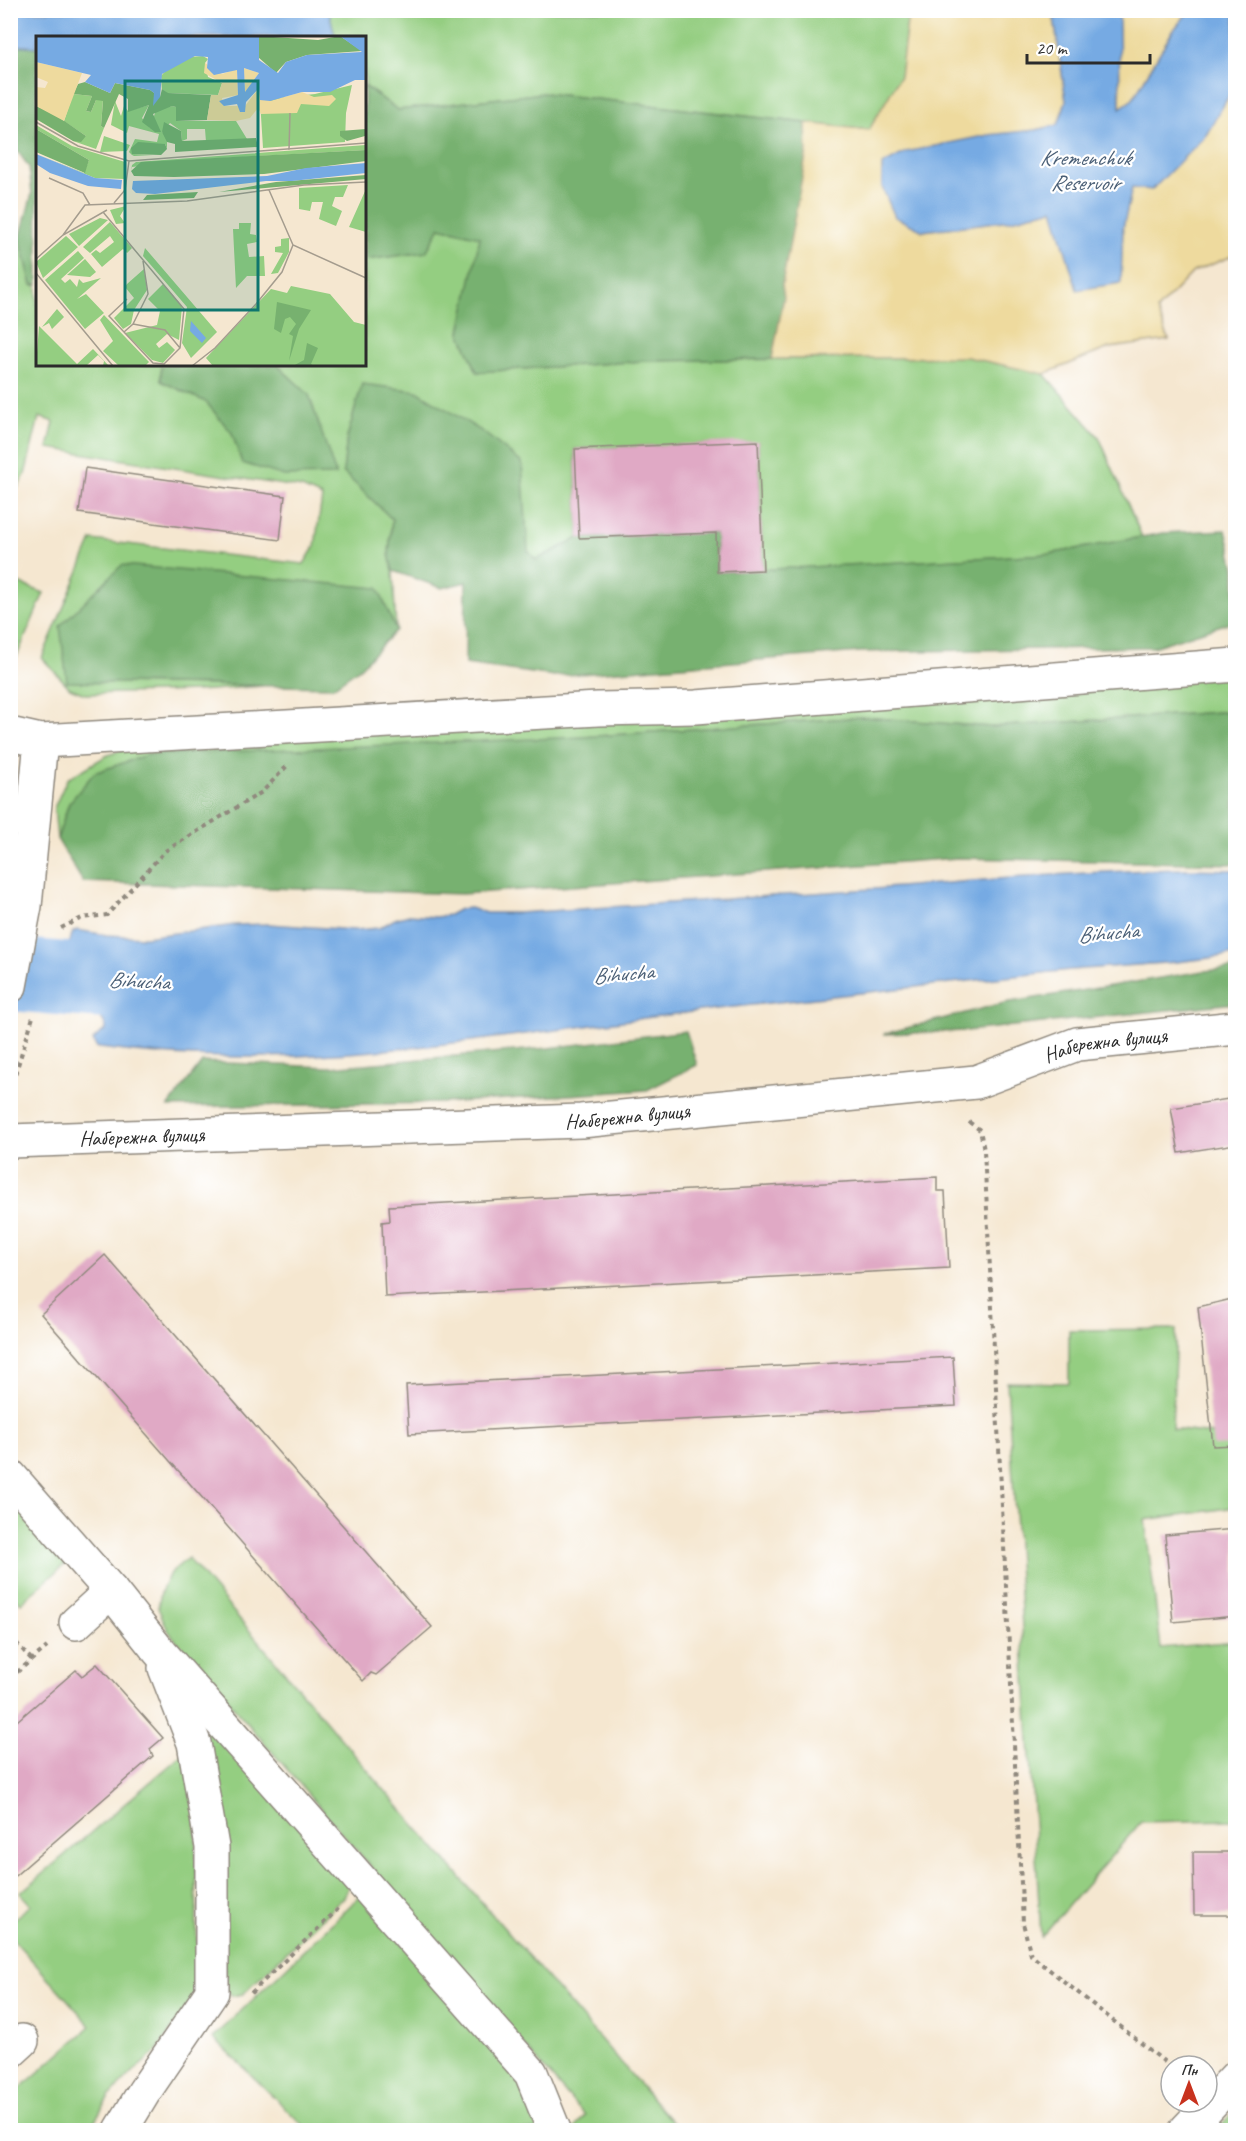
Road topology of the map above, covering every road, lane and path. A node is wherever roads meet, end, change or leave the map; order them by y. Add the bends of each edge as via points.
1 (1236, 665) edge
2 (26, 737) edge
3 (295, 758) dead end
4 (51, 933) dead end
5 (10, 986) edge
6 (36, 1007) dead end
7 (1236, 1028) edge
8 (928, 1086) junction
9 (10, 1091) edge
10 (10, 1141) edge
11 (10, 1476) edge
12 (111, 1591) junction
13 (65, 1632) joint
14 (10, 1636) edge
15 (158, 1650) junction
16 (32, 1660) junction
17 (10, 1677) edge
18 (364, 1882) junction
19 (245, 1999) dead end
20 (1159, 2057) edge
21 (1236, 2077) edge
22 (121, 2130) edge
23 (554, 2130) edge
24 (1186, 2130) edge

1 - 2 street via 696,706
2 - 5 street via 25,906
3 - 4 path via 262,792 165,851 107,915 82,918
6 - 9 path
7 - 8 street, Набережна вулиця via 1077,1044 976,1082
8 - 10 street, Набережна вулиця via 581,1121
8 - 20 path via 980,1130 984,1150 1023,1923 1030,1955
11 - 12 street
12 - 13 street
12 - 15 street
13 - 16 path
14 - 16 path
15 - 18 street
15 - 22 street via 194,1743 213,1847 213,1992
16 - 17 path
18 - 19 path
18 - 23 street via 531,2073
21 - 24 street

